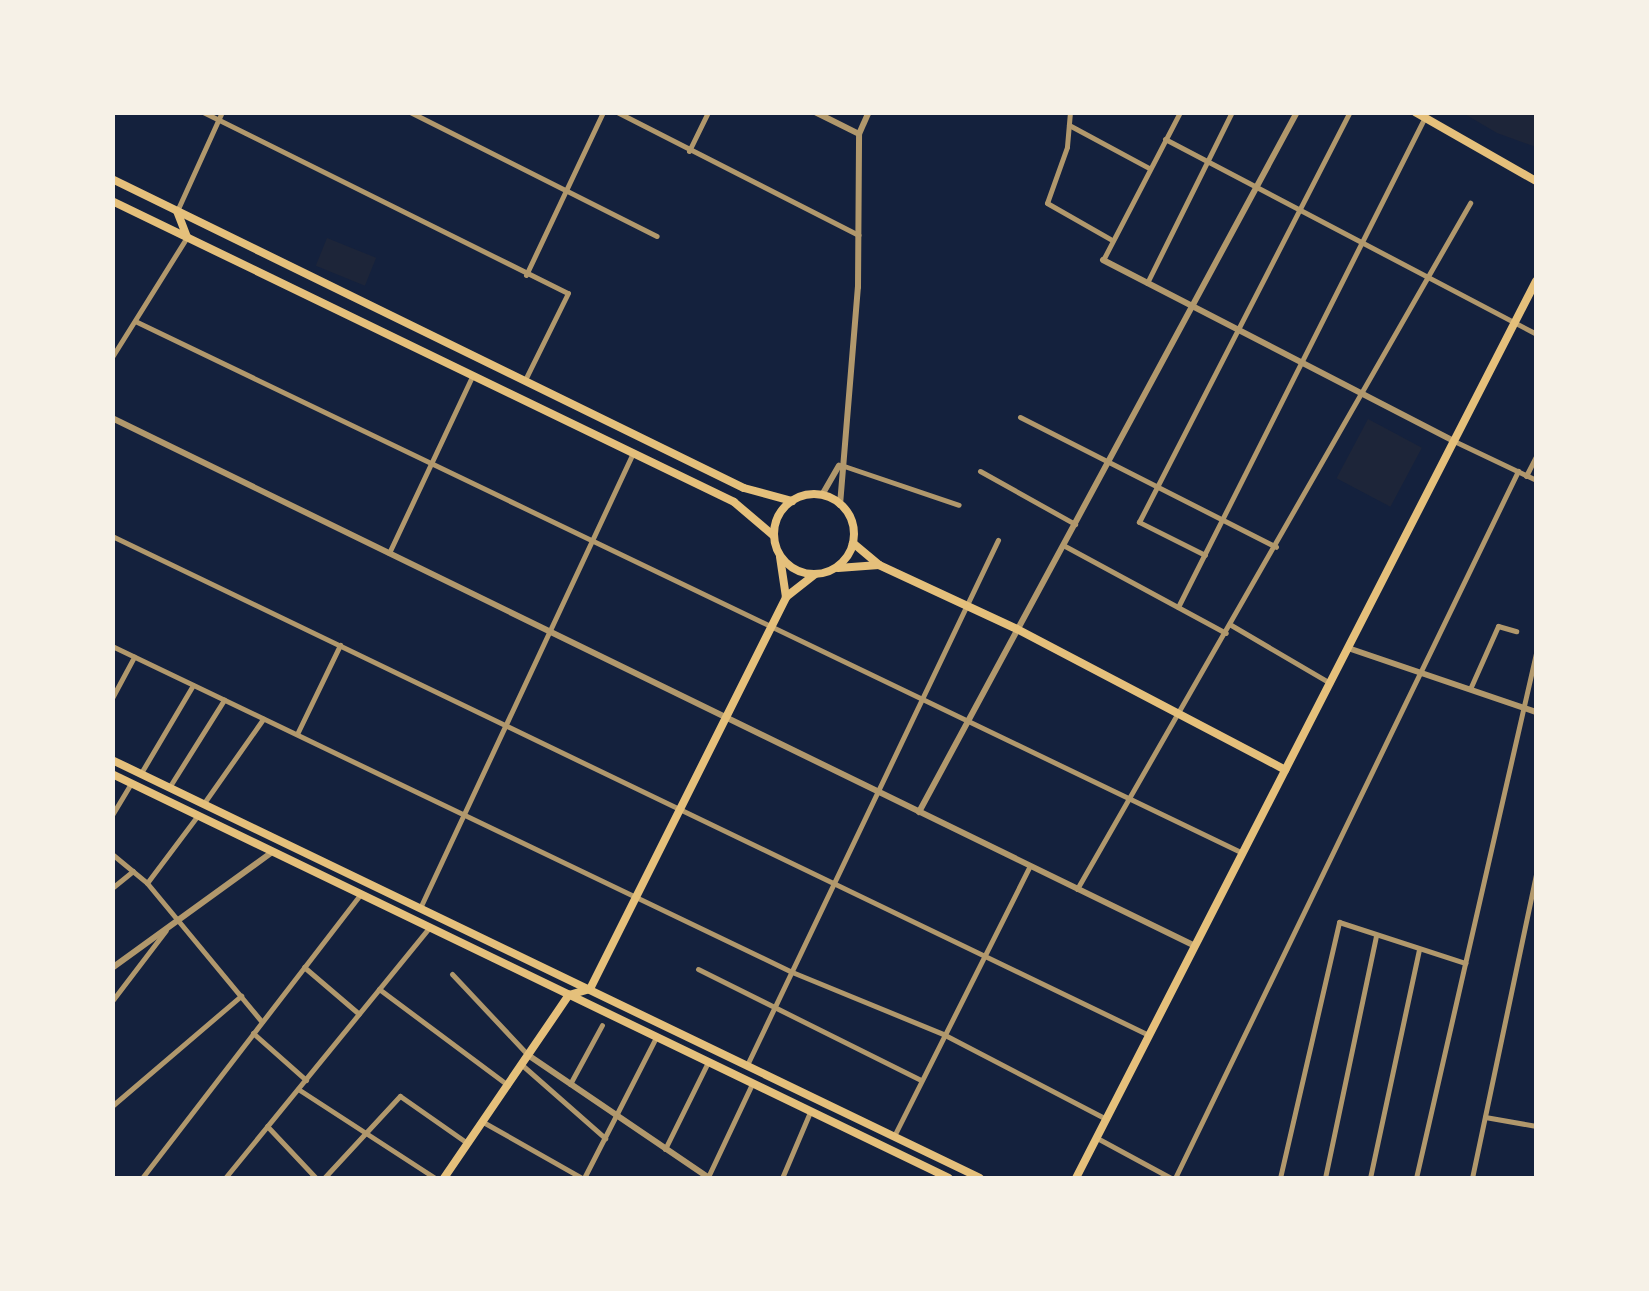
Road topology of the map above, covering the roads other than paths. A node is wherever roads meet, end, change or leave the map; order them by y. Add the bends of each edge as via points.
1 (203, 112) edge
2 (410, 112) edge
3 (603, 112) edge
4 (618, 112) edge
5 (708, 112) edge
6 (815, 112) edge
7 (868, 112) edge
8 (1070, 112) edge
9 (1180, 112) edge
10 (1232, 112) edge
11 (1297, 112) edge
12 (1350, 112) edge
13 (1415, 112) edge
14 (220, 116) edge
15 (1424, 118) junction
16 (1068, 125) junction
17 (859, 134) junction
18 (1165, 140) junction
19 (689, 150) junction
20 (1206, 162) junction
21 (1148, 168) junction
22 (112, 179) edge
23 (1536, 181) edge
24 (565, 190) junction
25 (1254, 191) junction
26 (112, 200) edge
27 (1470, 202) dead end
28 (177, 211) junction
29 (1298, 212) junction
30 (858, 235) junction
31 (657, 236) dead end
32 (187, 238) junction
33 (1110, 239) junction
34 (1361, 245) junction
35 (1103, 260) joint
36 (526, 274) junction
37 (1426, 278) junction
38 (1536, 281) edge
39 (1147, 283) junction
40 (1192, 306) junction
41 (135, 322) junction
42 (1515, 324) junction
43 (1238, 330) junction
44 (1536, 334) edge
45 (112, 357) edge
46 (1301, 362) junction
47 (472, 376) junction
48 (524, 383) junction
49 (1365, 395) junction
50 (1020, 417) dead end
51 (112, 418) edge
52 (1454, 441) junction
53 (632, 455) junction
54 (1536, 456) edge
55 (432, 462) junction
56 (1108, 463) junction
57 (840, 464) junction
58 (980, 471) dead end
59 (1518, 472) junction
60 (1526, 476) junction
61 (1536, 480) edge
62 (1156, 487) junction
63 (822, 495) junction
64 (792, 501) junction
65 (840, 505) junction
66 (959, 505) dead end
67 (1222, 520) junction
68 (1075, 524) junction
69 (112, 536) edge
70 (774, 536) junction
71 (592, 540) junction
72 (998, 540) dead end
73 (853, 543) junction
74 (1063, 545) junction
75 (1276, 547) junction
76 (389, 553) junction
77 (1204, 555) junction
78 (780, 556) junction
79 (879, 565) junction
80 (835, 568) junction
81 (816, 574) junction
82 (786, 596) junction
83 (966, 606) junction
84 (1178, 607) junction
85 (1231, 625) junction
86 (772, 627) junction
87 (1018, 630) junction
88 (1516, 630) dead end
89 (549, 632) junction
90 (1226, 633) junction
91 (112, 646) edge
92 (340, 646) junction
93 (1348, 648) junction
94 (1536, 653) edge
95 (134, 657) junction
96 (1418, 671) junction
97 (1330, 683) junction
98 (193, 685) junction
99 (1470, 689) junction
100 (112, 698) edge
101 (922, 698) junction
102 (224, 700) junction
103 (1523, 708) junction
104 (1180, 712) junction
105 (1536, 712) edge
106 (264, 718) junction
107 (724, 718) junction
108 (969, 719) junction
109 (506, 725) junction
110 (297, 734) junction
111 (112, 760) edge
112 (1286, 770) junction
113 (112, 774) edge
114 (141, 774) junction
115 (132, 783) junction
116 (169, 787) junction
117 (877, 792) junction
118 (1132, 796) junction
119 (204, 804) junction
120 (680, 809) junction
121 (918, 812) junction
122 (464, 814) junction
123 (112, 815) edge
124 (198, 815) junction
125 (272, 852) junction
126 (1243, 853) junction
127 (112, 854) edge
128 (1030, 866) junction
129 (132, 871) junction
130 (1536, 875) edge
131 (146, 883) junction
132 (834, 883) junction
133 (112, 888) edge
134 (1077, 889) junction
135 (361, 894) junction
136 (635, 896) junction
137 (420, 908) junction
138 (177, 921) junction
139 (430, 927) junction
140 (168, 928) junction
141 (1376, 934) junction
142 (1195, 946) junction
143 (1419, 948) junction
144 (982, 954) junction
145 (1465, 964) junction
146 (304, 967) junction
147 (112, 968) edge
148 (698, 969) dead end
149 (792, 972) junction
150 (452, 974) dead end
151 (380, 989) junction
152 (590, 989) junction
153 (570, 995) junction
154 (241, 996) junction
155 (112, 1000) edge
156 (775, 1007) junction
157 (359, 1014) junction
158 (262, 1022) junction
159 (602, 1024) dead end
160 (254, 1033) junction
161 (944, 1034) junction
162 (1150, 1035) junction
163 (656, 1037) junction
164 (528, 1055) junction
165 (708, 1062) junction
166 (522, 1065) junction
167 (747, 1065) junction
168 (306, 1080) junction
169 (921, 1080) junction
170 (570, 1084) junction
171 (752, 1084) junction
172 (508, 1085) junction
173 (298, 1089) junction
174 (112, 1106) edge
175 (811, 1112) junction
176 (617, 1116) junction
177 (1485, 1117) junction
178 (1106, 1119) junction
179 (483, 1122) junction
180 (267, 1126) junction
181 (1536, 1126) edge
182 (363, 1136) junction
183 (605, 1138) junction
184 (893, 1138) junction
185 (1097, 1138) junction
186 (467, 1143) junction
187 (666, 1149) junction
188 (229, 1177) edge
189 (142, 1178) edge
190 (316, 1178) edge
191 (324, 1178) edge
192 (435, 1178) edge
193 (444, 1178) edge
194 (583, 1178) edge
195 (708, 1178) edge
196 (782, 1178) edge
197 (948, 1178) edge
198 (980, 1178) edge
199 (1076, 1178) edge
200 (1173, 1178) edge
201 (1280, 1178) edge
202 (1325, 1178) edge
203 (1370, 1178) edge
204 (1416, 1178) edge
205 (1472, 1178) edge

1 - 14 street
2 - 24 street
3 - 24 street
4 - 19 street
5 - 19 street
6 - 17 street
7 - 17 street
8 - 16 street
9 - 18 street
10 - 20 street
11 - 25 street
12 - 29 street
13 - 15 main road
14 - 28 street
14 - 36 street
15 - 23 main road
15 - 34 street
16 - 21 street
16 - 33 street via 1047,204
17 - 30 street
18 - 20 street
18 - 21 street
19 - 30 street
20 - 25 street
20 - 39 street
21 - 33 street
22 - 28 main road
24 - 31 street
24 - 36 street
25 - 29 street
25 - 40 street
26 - 32 main road
27 - 37 street
28 - 32 main road
28 - 48 main road
29 - 34 street
29 - 43 street
30 - 57 street
32 - 41 street
32 - 47 main road
33 - 35 street
34 - 37 street
34 - 46 street
35 - 39 street
36 - 48 street via 568,294
37 - 42 street
37 - 49 street
38 - 42 main road
39 - 40 street
40 - 43 street
40 - 56 street
41 - 45 street
41 - 55 street
42 - 44 street
42 - 52 main road
43 - 46 street
43 - 62 street
46 - 49 street
46 - 67 street
47 - 53 main road
47 - 55 street
48 - 64 main road via 744,488
49 - 52 street
49 - 75 street
50 - 56 street
51 - 76 street
52 - 59 street
52 - 93 main road
53 - 70 main road via 734,502
53 - 71 street
54 - 60 street
55 - 71 street
55 - 76 street
56 - 62 street
56 - 68 street
57 - 63 street
57 - 65 street
57 - 66 street
58 - 68 street
59 - 60 street
59 - 96 street
60 - 61 street
62 - 67 street
62 - 77 street via 1142,526
63 - 64 main road
63 - 65 main road
64 - 70 main road via 778,516
65 - 73 main road via 852,522
67 - 75 street
67 - 77 street
68 - 74 street
69 - 92 street
70 - 78 main road
71 - 86 street
71 - 89 street
72 - 83 street
73 - 79 main road
73 - 80 main road
74 - 84 street
74 - 87 street
75 - 85 street
76 - 89 street
77 - 84 street
78 - 81 main road via 795,570
78 - 82 main road
79 - 80 main road
79 - 83 main road
80 - 81 main road
81 - 82 main road
82 - 86 main road
83 - 87 main road
83 - 101 street
84 - 90 street
85 - 90 street
85 - 97 street
86 - 101 street
86 - 107 main road
87 - 104 main road
87 - 108 street
88 - 99 street via 1498,626
89 - 107 street
89 - 109 street
90 - 104 street
91 - 95 street
92 - 109 street
92 - 110 street
93 - 96 street
93 - 97 main road
94 - 103 street
95 - 98 street
95 - 100 street
96 - 99 street
96 - 200 street
97 - 112 main road
98 - 102 street
98 - 114 street
99 - 103 street
101 - 108 street
101 - 117 street
102 - 106 street
102 - 116 street
103 - 105 street
103 - 145 street
104 - 112 main road
104 - 118 street
106 - 110 street
106 - 119 street
107 - 117 street
107 - 120 main road
108 - 118 street
108 - 121 street
109 - 120 street
109 - 122 street
110 - 122 street
111 - 114 main road
112 - 126 main road
113 - 115 main road
114 - 116 main road
115 - 123 street
115 - 124 main road
116 - 119 main road
117 - 121 street
117 - 132 street
118 - 126 street
118 - 134 street
119 - 137 main road
120 - 132 street
120 - 136 main road
121 - 128 street
122 - 136 street
122 - 137 street
124 - 125 main road
124 - 131 street
125 - 135 main road
125 - 138 street
126 - 142 main road
127 - 129 street
128 - 134 street
128 - 144 street
129 - 131 street
129 - 133 street
130 - 177 street
131 - 138 street
132 - 144 street
132 - 149 street
134 - 142 street
135 - 139 main road
135 - 146 street
136 - 149 street
136 - 152 main road
137 - 152 main road
138 - 140 street
138 - 154 street
139 - 151 street
139 - 153 main road
140 - 147 street
140 - 155 street
141 - 143 street
141 - 201 street via 1339,922
141 - 202 street
142 - 162 main road
143 - 145 street
143 - 203 street
144 - 161 street
144 - 162 street
145 - 204 street
146 - 157 street
146 - 158 street
148 - 156 street
149 - 156 street
149 - 161 street
150 - 164 street
151 - 157 street
151 - 172 street
152 - 153 main road
152 - 167 main road
153 - 163 main road
153 - 164 main road
154 - 158 street
154 - 174 street
156 - 167 street
156 - 169 street
157 - 168 street
158 - 160 street
159 - 170 street
160 - 168 street
160 - 189 street
161 - 169 street
161 - 178 street
162 - 178 main road
163 - 165 main road
163 - 176 street
164 - 166 main road
164 - 170 street
165 - 171 main road
165 - 187 street
166 - 172 main road
166 - 183 street
167 - 184 main road
168 - 173 street
169 - 184 street
170 - 176 street
171 - 175 main road
171 - 195 street
172 - 179 main road
173 - 180 street
173 - 182 street
175 - 196 street
175 - 197 main road
176 - 183 street
176 - 187 street
177 - 181 street
177 - 205 street
178 - 185 main road
179 - 186 main road
179 - 194 street
180 - 188 street
180 - 190 street
182 - 186 street via 400,1096
182 - 191 street
182 - 192 street
183 - 194 street
184 - 198 main road
185 - 199 main road
185 - 200 street
186 - 193 main road
187 - 195 street

